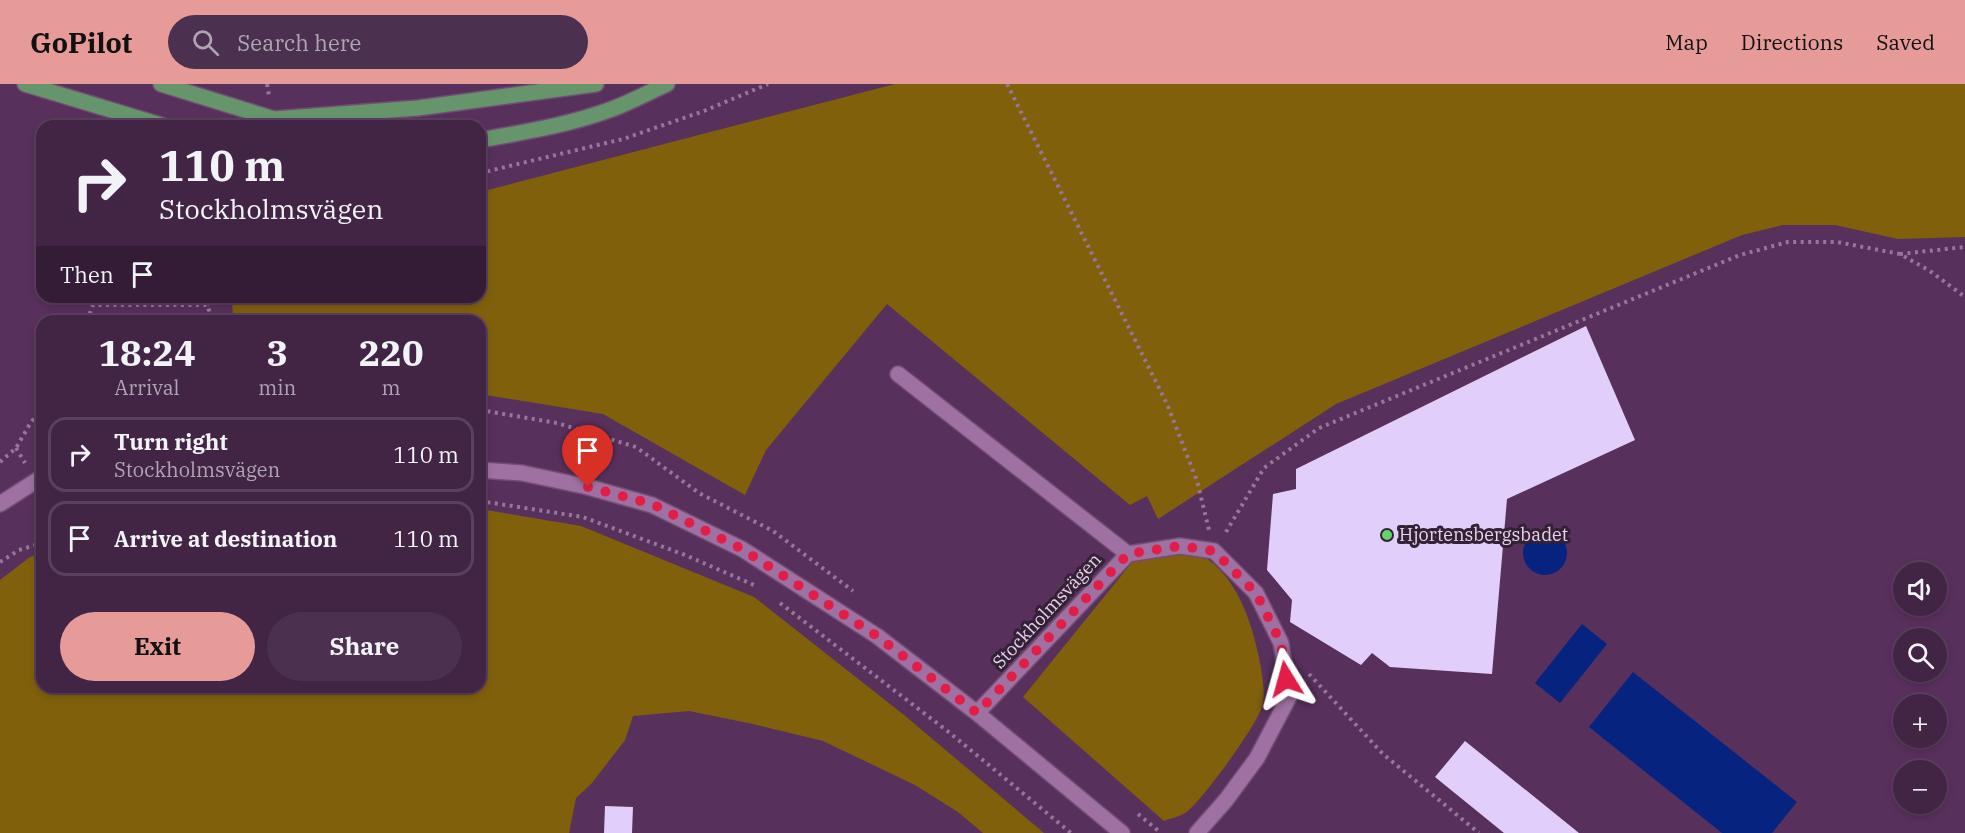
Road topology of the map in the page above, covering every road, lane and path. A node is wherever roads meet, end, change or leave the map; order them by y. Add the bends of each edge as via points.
1 (25, 84) edge
2 (161, 84) edge
3 (596, 84) edge
4 (667, 84) edge
5 (768, 84) edge
6 (1007, 84) edge
7 (144, 120) edge
8 (486, 139) edge
9 (486, 172) edge
10 (1965, 247) edge
11 (1900, 255) junction
12 (1965, 297) edge
13 (207, 305) joint
14 (89, 315) edge
15 (211, 315) edge
16 (898, 374) dead end
17 (36, 417) edge
18 (0, 462) edge
19 (486, 470) edge
20 (36, 481) edge
21 (486, 502) edge
22 (0, 504) edge
23 (36, 545) edge
24 (1214, 551) junction
25 (1128, 554) junction
26 (0, 562) edge
27 (760, 588) dead end
28 (779, 602) dead end
29 (1281, 643) junction
30 (977, 713) junction
31 (1071, 833) edge
32 (1122, 833) edge
33 (1197, 833) edge
34 (1479, 833) edge

1 - 7 main road
2 - 3 main road via 274,119 418,108
4 - 8 main road via 584,118
5 - 9 path via 623,139
6 - 24 path via 1167,404 1197,481
10 - 11 path
11 - 12 path
11 - 24 path via 1837,242 1788,242 1740,255 1319,428 1264,468
13 - 14 path via 93,305
13 - 15 path
16 - 25 street
17 - 18 path via 16,448
19 - 30 street via 522,473 588,487 652,504 683,518 742,549 877,636
20 - 22 street
21 - 27 path via 583,517
23 - 26 path via 18,550
24 - 25 street, Stockholmsvägen via 1180,546
24 - 29 street via 1256,593
25 - 30 street, Stockholmsvägen
28 - 31 path via 950,733
29 - 33 street via 1288,697 1257,758
29 - 34 path via 1383,754
30 - 32 street

